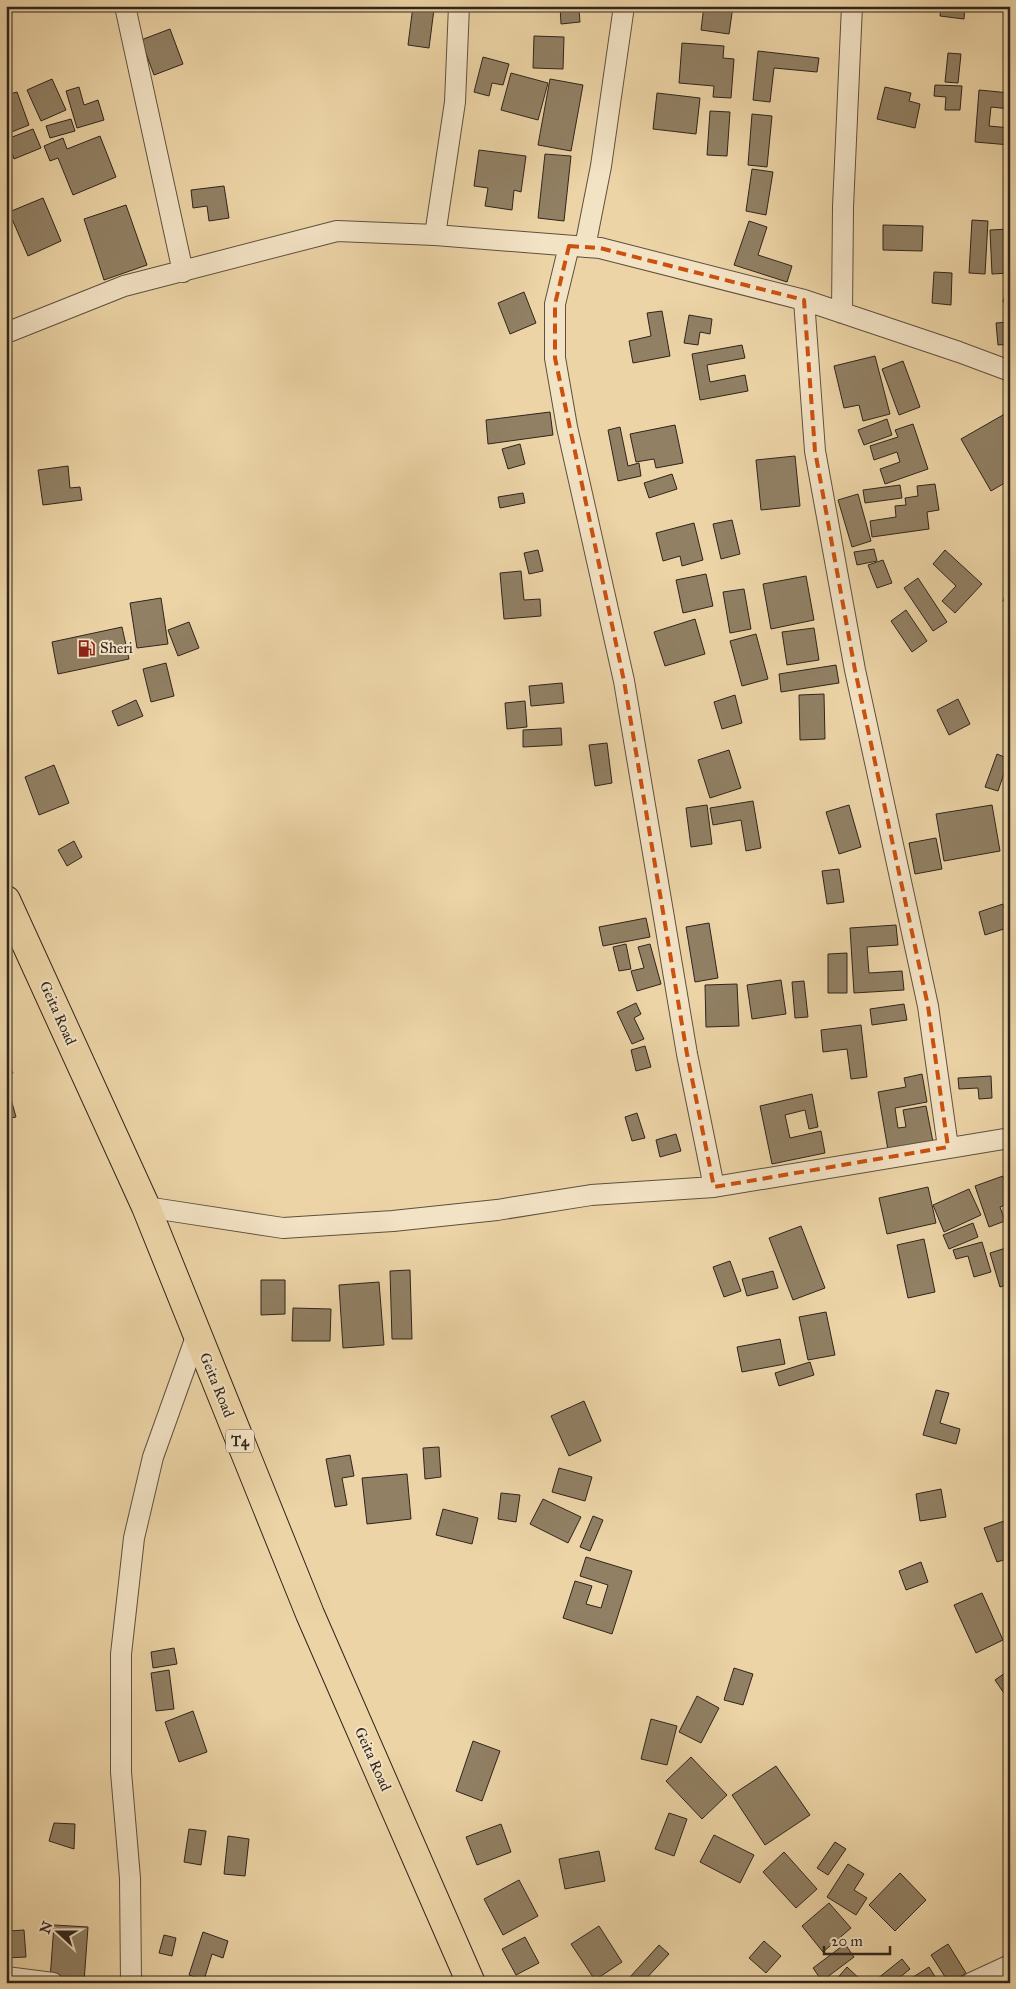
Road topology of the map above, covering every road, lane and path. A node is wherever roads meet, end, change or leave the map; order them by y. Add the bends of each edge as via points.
1 (125, 6) edge
2 (459, 6) edge
3 (624, 6) edge
4 (852, 6) edge
5 (434, 235) junction
6 (577, 246) junction
7 (183, 272) junction
8 (804, 300) junction
9 (842, 313) junction
10 (6, 333) edge
11 (1010, 371) edge
12 (6, 900) edge
13 (1008, 1144) edge
14 (948, 1147) junction
15 (714, 1186) junction
16 (146, 1207) junction
17 (197, 1334) junction
18 (1010, 1965) edge
19 (6, 1976) edge
20 (53, 1983) edge
21 (131, 1983) edge
22 (471, 1983) edge
23 (971, 1983) edge

1 - 7 street
2 - 5 street via 455,102
3 - 6 street via 601,166
4 - 9 street
5 - 6 street
5 - 7 street via 337,232
6 - 8 street via 600,248
6 - 15 street via 555,304 555,358 567,427 624,680 687,1054
7 - 10 street via 124,286
8 - 9 street
8 - 14 street via 815,451 856,670 928,1006
9 - 11 street
12 - 16 highway, Geita Road / T4
13 - 14 street
14 - 15 street
15 - 16 street via 591,1195 497,1210 393,1221 283,1228
16 - 17 highway, Geita Road / T4
17 - 21 street via 153,1457 134,1538 121,1654 121,1772 130,1878
17 - 22 highway, Geita Road / T4 via 310,1614
18 - 23 street
19 - 20 street

